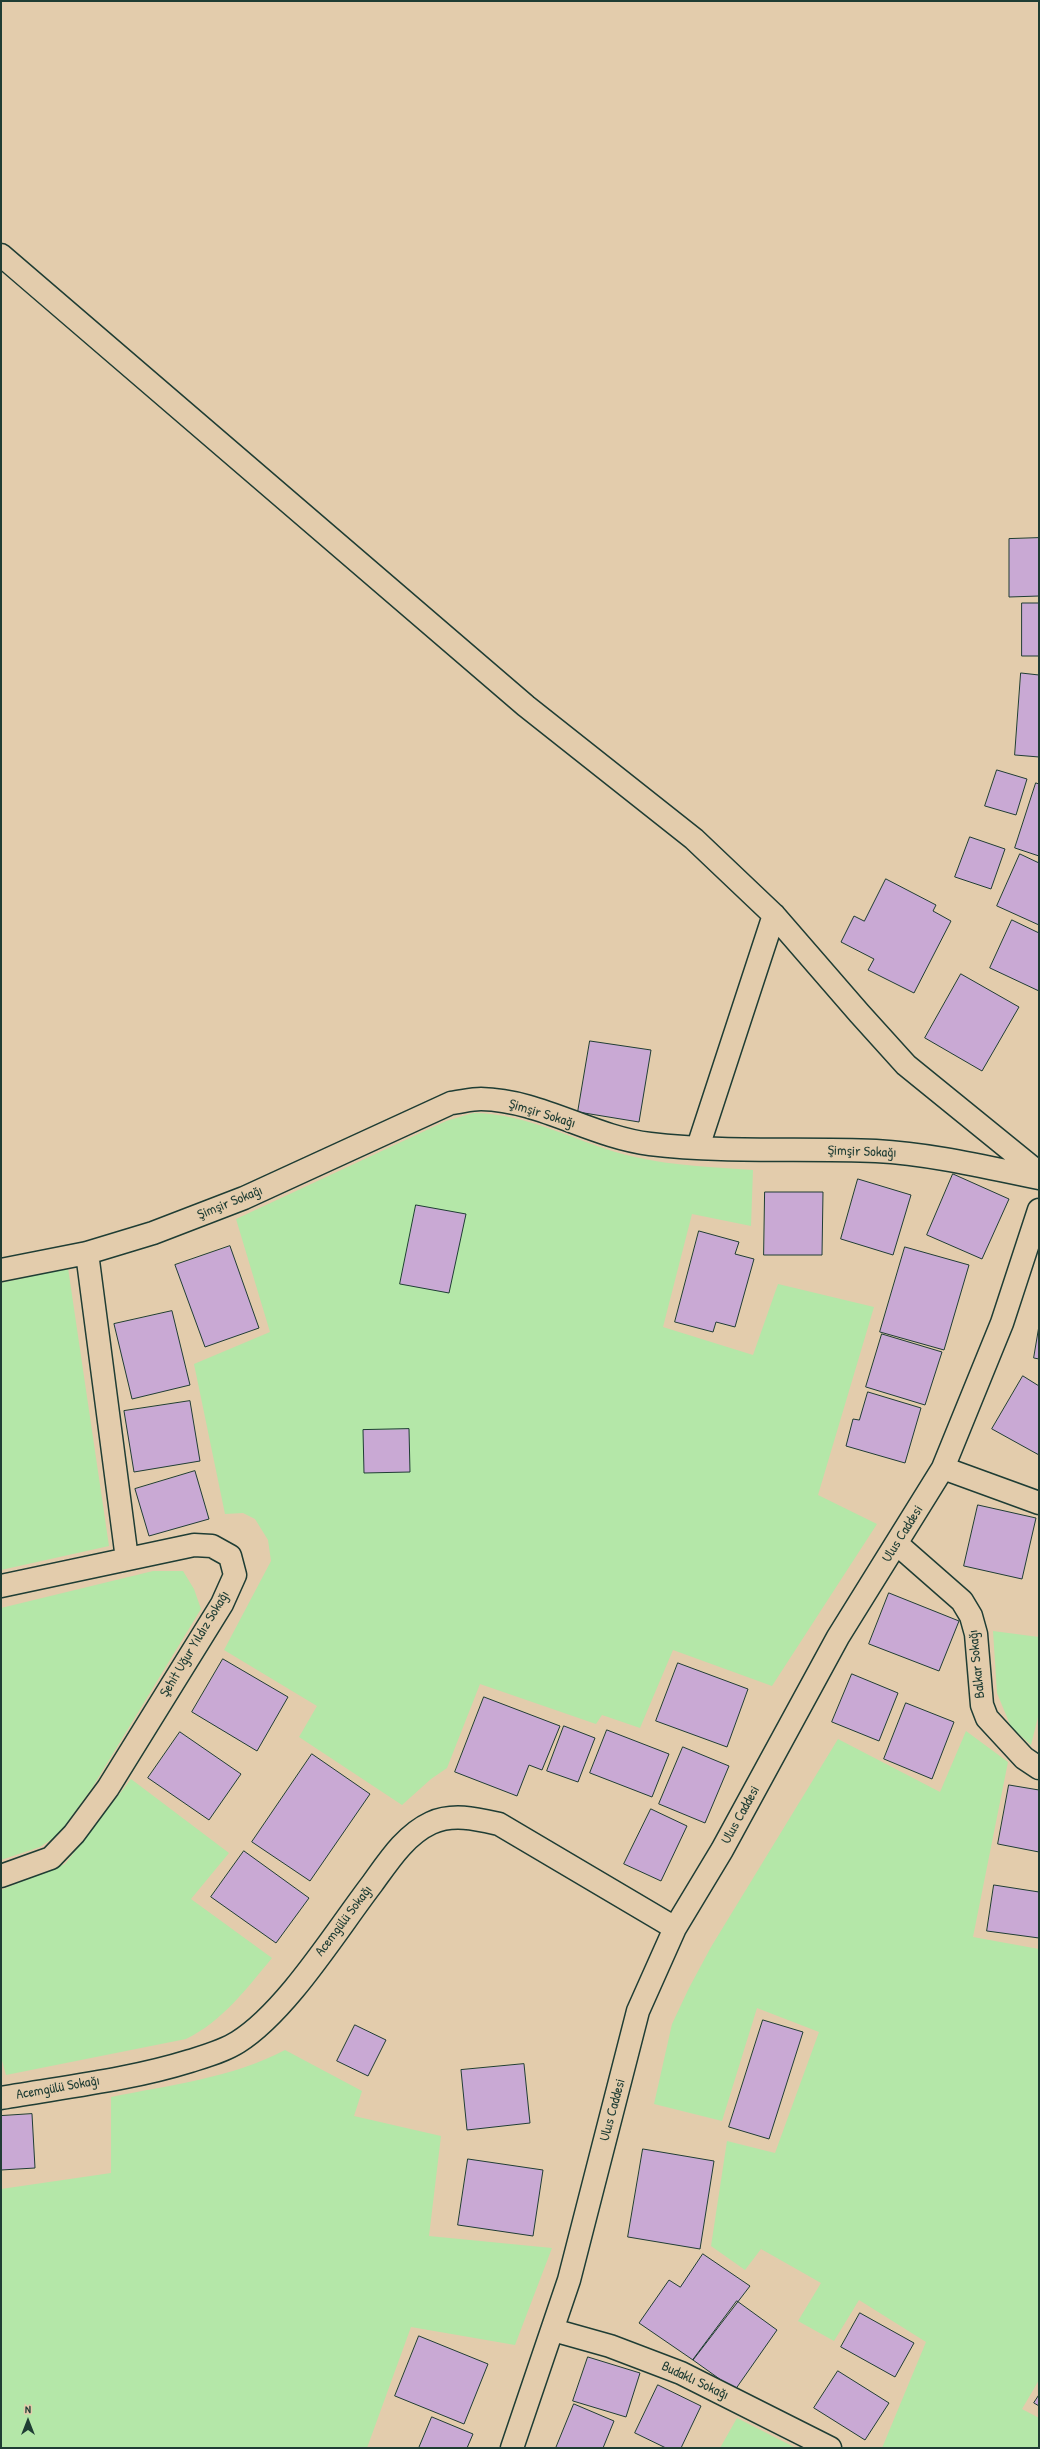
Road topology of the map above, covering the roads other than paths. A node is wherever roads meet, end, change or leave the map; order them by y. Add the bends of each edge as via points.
1 (1, 255) edge
2 (774, 914) junction
3 (698, 1147) junction
4 (1039, 1172) edge
5 (1039, 1178) edge
6 (1038, 1218) edge
7 (87, 1253) junction
8 (1, 1270) edge
9 (943, 1468) junction
10 (1039, 1502) edge
11 (898, 1544) junction
12 (127, 1559) junction
13 (1, 1586) edge
14 (1039, 1768) edge
15 (1, 1876) edge
16 (675, 1928) junction
17 (1, 2098) edge
18 (553, 2330) junction
19 (512, 2448) edge
20 (830, 2448) edge

1 - 2 street via 526,706 694,838
2 - 3 street
2 - 4 street via 906,1065
3 - 5 street, Şimşir Sokağı via 876,1152 940,1157
3 - 7 street, Şimşir Sokağı via 649,1144 616,1137 514,1103 481,1099 451,1103 244,1198 153,1233
6 - 9 street, Ulus Caddesi via 1002,1323
7 - 8 street, Şimşir Sokağı
7 - 12 street
9 - 10 street
9 - 11 street, Ulus Caddesi
11 - 14 street, Balkar Sokağı via 962,1601 971,1616 976,1634 982,1705 987,1718 1024,1758
11 - 16 street, Ulus Caddesi via 838,1637 722,1850
12 - 13 street, Şehit Uğur Yıldız Sokağı
12 - 15 street, Şehit Uğur Yıldız Sokağı via 194,1545 212,1546 230,1556 235,1575 222,1604 108,1788 74,1834 51,1858
16 - 17 street, Acemgülü Sokağı via 500,1824 469,1817 447,1818 431,1823 400,1848 290,1993 261,2025 237,2043 160,2070
16 - 18 street, Ulus Caddesi via 638,2011 569,2280
18 - 19 street, Ulus Caddesi
18 - 20 street, Budaklı Sokağı via 610,2346 681,2372

